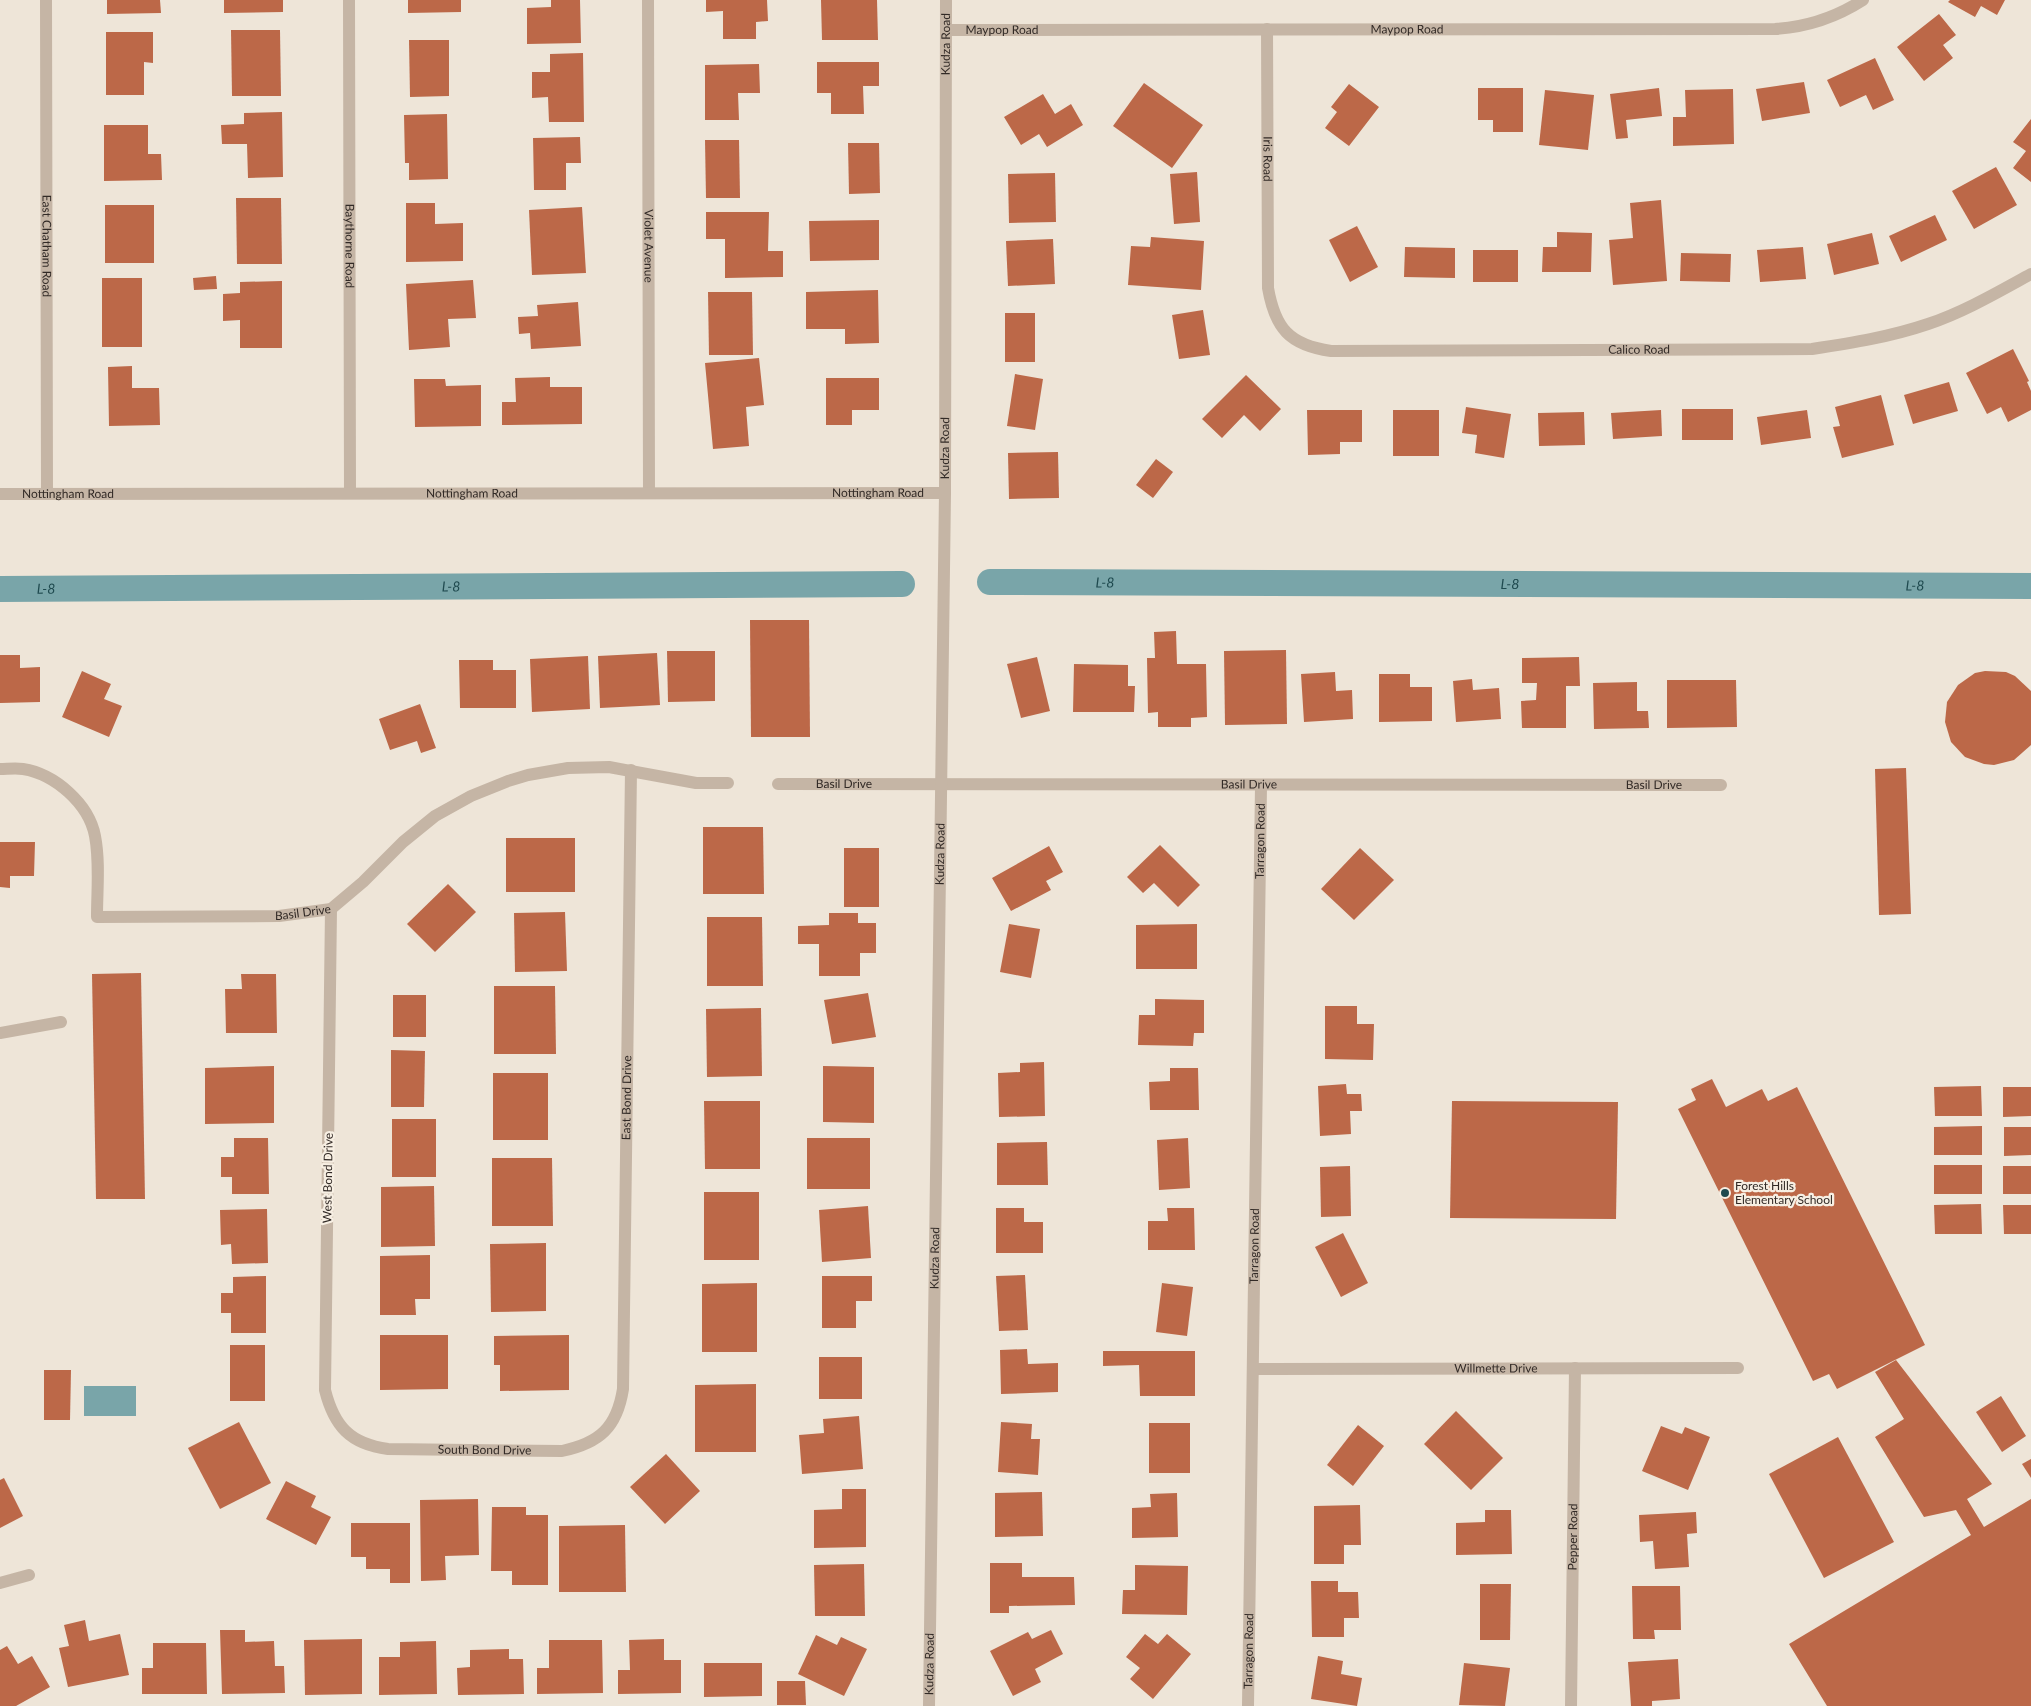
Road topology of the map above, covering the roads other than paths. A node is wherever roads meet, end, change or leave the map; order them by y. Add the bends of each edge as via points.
1 (46, 0) edge
2 (349, 0) edge
3 (648, 0) edge
4 (946, 0) edge
5 (1863, 0) edge
6 (946, 30) junction
7 (1267, 30) junction
8 (2031, 274) edge
9 (1268, 288) joint
10 (350, 493) junction
11 (649, 493) junction
12 (0, 494) edge
13 (48, 494) junction
14 (945, 494) junction
15 (0, 769) edge
16 (631, 770) junction
17 (728, 783) dead end
18 (778, 784) dead end
19 (1721, 785) dead end
20 (940, 786) junction
21 (1261, 786) junction
22 (331, 909) junction
23 (61, 1022) dead end
24 (0, 1033) edge
25 (1575, 1368) junction
26 (1738, 1368) dead end
27 (1254, 1369) junction
28 (611, 1425) joint
29 (353, 1438) joint
30 (29, 1575) dead end
31 (0, 1583) edge
32 (929, 1706) edge
33 (1248, 1706) edge
34 (1571, 1706) edge

1 - 13 street, East Chatham Road
2 - 10 street, Baythorne Road
3 - 11 street, Violet Avenue
4 - 6 street, Kudza Road
5 - 7 street, Maypop Road via 1822,21 1775,29
6 - 7 street, Maypop Road
6 - 14 street, Kudza Road
7 - 9 street, Iris Road
8 - 9 street, Calico Road via 1984,300 1929,324 1871,340 1772,350 1314,349 1296,341 1282,328 1272,312
10 - 11 street, Nottingham Road
10 - 13 street, Nottingham Road
11 - 14 street, Nottingham Road
12 - 13 street, Nottingham Road
14 - 20 street, Kudza Road
15 - 22 street, Basil Drive via 24,769 42,776 64,788 78,801 95,835 98,917 279,916
16 - 17 street, Basil Drive via 696,783
16 - 22 street, Basil Drive via 568,768 508,781 470,796 435,816 403,842
16 - 28 street, East Bond Drive via 624,1389 620,1408
18 - 20 street, Basil Drive
19 - 21 street, Basil Drive
20 - 21 street, Basil Drive
20 - 32 street, Kudza Road
21 - 27 street, Tarragon Road
22 - 29 street, West Bond Drive via 325,1390 339,1425
23 - 24 street
25 - 26 street, Willmette Drive
25 - 27 street, Willmette Drive
25 - 34 street, Pepper Road
27 - 33 street, Tarragon Road
28 - 29 street, South Bond Drive via 598,1438 562,1451 388,1448 370,1446
30 - 31 street

